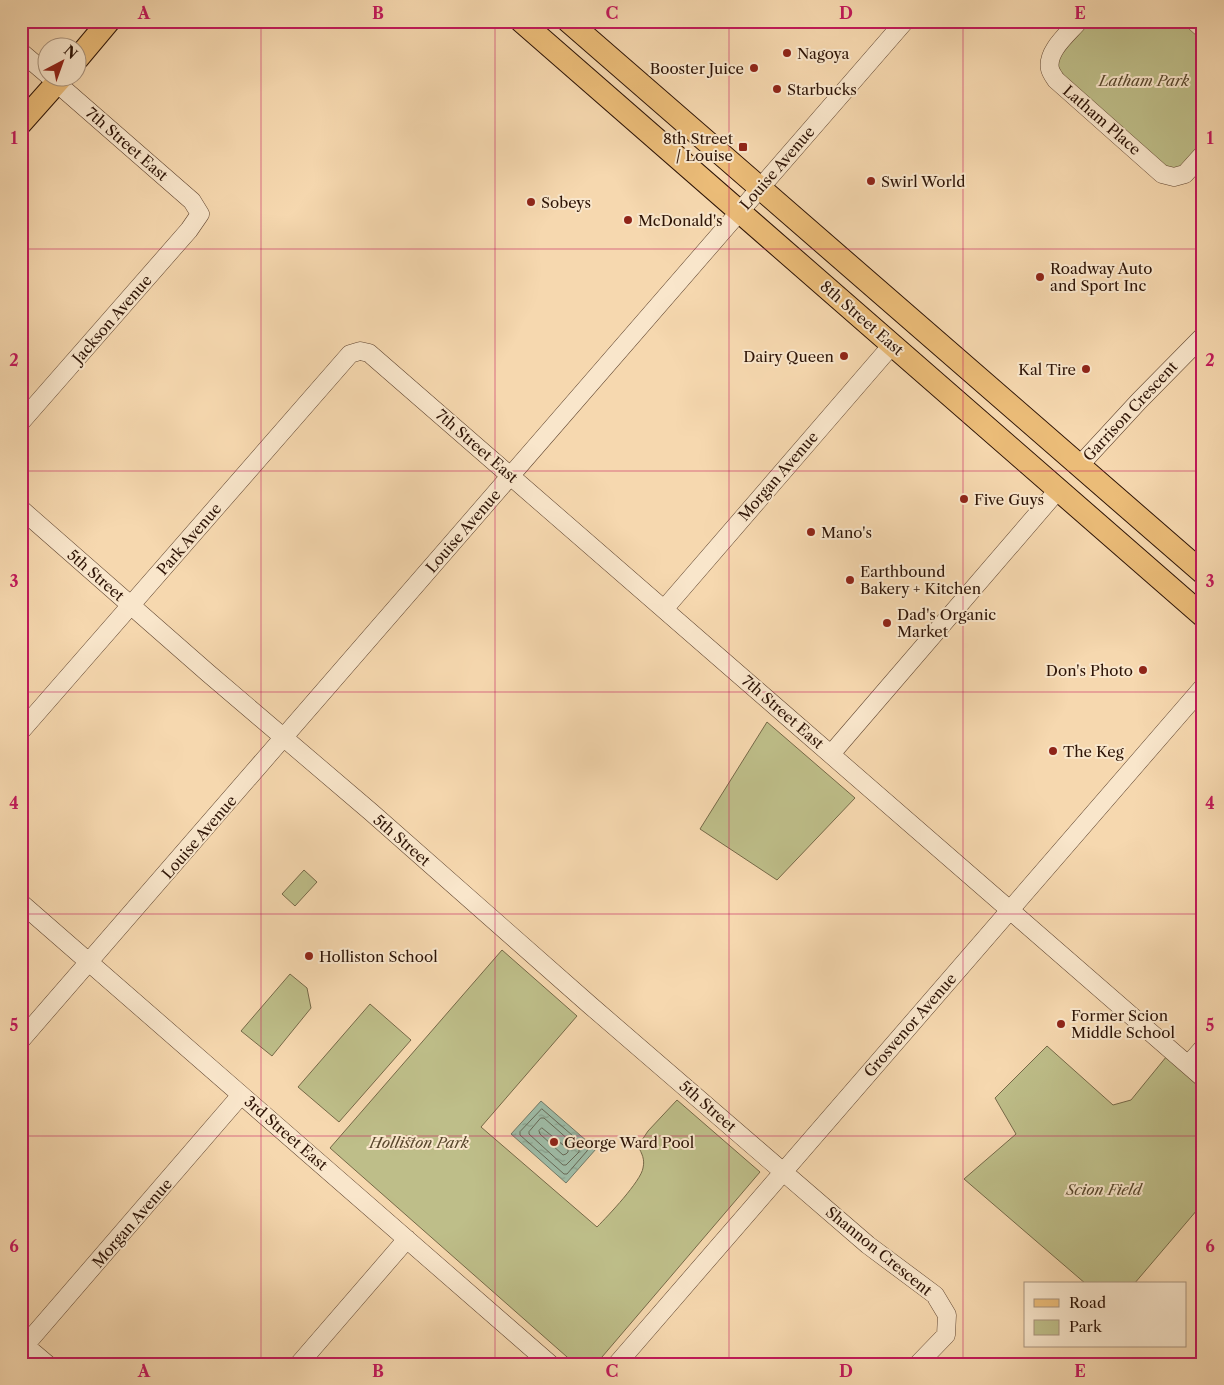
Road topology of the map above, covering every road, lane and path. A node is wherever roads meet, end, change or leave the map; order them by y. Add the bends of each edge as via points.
1 (109, 21) edge
2 (521, 21) edge
3 (568, 21) edge
4 (905, 21) edge
5 (1079, 21) edge
6 (1194, 21) edge
7 (1203, 29) edge
8 (88, 46) edge
9 (21, 52) edge
10 (558, 53) junction
11 (38, 65) edge
12 (47, 88) edge
13 (65, 88) edge
14 (669, 110) junction
15 (21, 123) edge
16 (1203, 154) edge
17 (759, 188) junction
18 (739, 212) junction
19 (200, 214) joint
20 (1203, 336) edge
21 (892, 345) junction
22 (360, 351) joint
23 (21, 422) edge
24 (1079, 466) junction
25 (510, 475) junction
26 (1058, 490) junction
27 (21, 509) edge
28 (1155, 532) junction
29 (1203, 574) edge
30 (131, 605) junction
31 (665, 608) junction
32 (1203, 616) edge
33 (1203, 687) edge
34 (21, 731) edge
35 (284, 738) junction
36 (830, 754) junction
37 (21, 903) edge
38 (1009, 909) junction
39 (90, 963) junction
40 (21, 1040) edge
41 (1203, 1048) edge
42 (1188, 1065) junction
43 (1203, 1078) edge
44 (241, 1095) junction
45 (783, 1171) junction
46 (407, 1240) junction
47 (23, 1346) edge
48 (47, 1364) edge
49 (299, 1364) edge
50 (550, 1364) edge
51 (617, 1364) edge
52 (918, 1364) edge

1 - 8 main road
2 - 10 main road, 8th Street East
3 - 14 main road, 8th Street East
4 - 17 street, Louise Avenue
5 - 16 street, Latham Place via 1051,57 1050,68 1056,80 1162,174 1174,178 1185,174
6 - 7 street
9 - 11 street, 7th Street East
10 - 14 main road via 593,59 642,96
10 - 18 main road, 8th Street East
12 - 15 main road
13 - 19 street, 7th Street East via 192,201
14 - 17 main road, 8th Street East
17 - 18 street, Louise Avenue
17 - 24 main road, 8th Street East
18 - 21 main road, 8th Street East
18 - 25 street, Louise Avenue
19 - 23 street, Jackson Avenue
20 - 24 street, Garrison Crescent
21 - 26 main road, 8th Street East
21 - 31 street, Morgan Avenue
22 - 25 street, 7th Street East via 370,353
22 - 30 street, Park Avenue via 350,354
24 - 28 main road, 8th Street East
25 - 31 street, 7th Street East
25 - 35 street, Louise Avenue
26 - 28 main road via 1070,480 1081,483
26 - 32 main road, 8th Street East
26 - 36 street
27 - 30 street, 5th Street
28 - 29 main road, 8th Street East
30 - 34 street, Park Avenue
30 - 35 street, 5th Street
31 - 36 street, 7th Street East
33 - 38 street, Grosvenor Avenue
35 - 39 street, Louise Avenue
35 - 45 street, 5th Street
36 - 38 street, 7th Street East
37 - 39 street, 3rd Street East
38 - 42 street, 7th Street East
38 - 45 street, Grosvenor Avenue
39 - 40 street, Louise Avenue
39 - 44 street, 3rd Street East
41 - 42 street
42 - 43 street, 7th Street East
44 - 46 street, 3rd Street East
44 - 47 street, Morgan Avenue
45 - 51 street, Grosvenor Avenue
45 - 52 street, Shannon Crescent via 868,1245 935,1295 947,1315 946,1335
46 - 49 street
46 - 50 street, 3rd Street East
47 - 48 street

